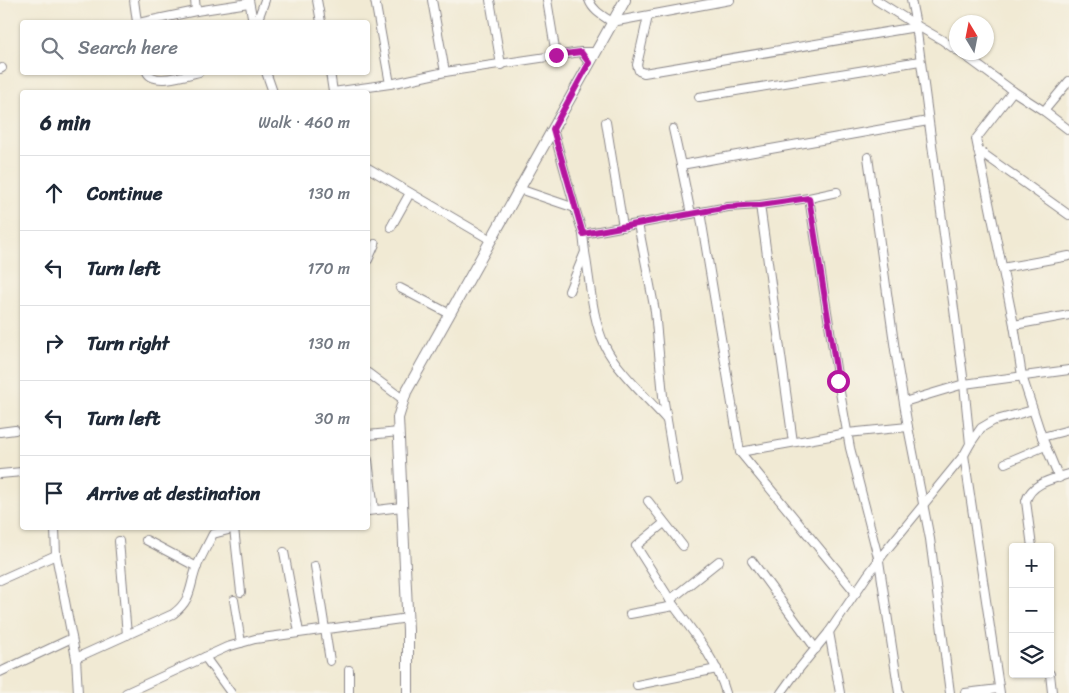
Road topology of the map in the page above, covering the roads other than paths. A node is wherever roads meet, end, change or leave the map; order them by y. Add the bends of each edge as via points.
1 (134, 0) edge
2 (195, 0) edge
3 (265, 0) edge
4 (317, 0) edge
5 (375, 0) edge
6 (432, 0) edge
7 (490, 0) edge
8 (547, 0) edge
9 (589, 0) edge
10 (625, 0) edge
11 (730, 0) edge
12 (876, 0) edge
13 (911, 0) edge
14 (249, 1) edge
15 (196, 11) junction
16 (648, 16) junction
17 (138, 20) edge
18 (153, 20) edge
19 (253, 20) edge
20 (258, 20) edge
21 (321, 20) edge
22 (612, 22) junction
23 (916, 26) junction
24 (949, 45) edge
25 (581, 52) junction
26 (596, 52) junction
27 (556, 55) junction
28 (971, 60) edge
29 (920, 61) junction
30 (589, 63) junction
31 (501, 64) junction
32 (445, 72) junction
33 (148, 75) edge
34 (184, 75) edge
35 (267, 75) edge
36 (330, 75) edge
37 (1069, 81) edge
38 (390, 84) junction
39 (272, 90) edge
40 (333, 90) edge
41 (347, 90) edge
42 (1013, 91) junction
43 (699, 97) dead end
44 (1044, 111) junction
45 (928, 121) junction
46 (606, 122) dead end
47 (553, 129) junction
48 (674, 129) dead end
49 (1069, 130) edge
50 (978, 150) junction
51 (868, 157) dead end
52 (681, 165) junction
53 (370, 169) edge
54 (519, 189) junction
55 (837, 192) dead end
56 (410, 193) junction
57 (809, 198) junction
58 (760, 205) junction
59 (575, 208) junction
60 (700, 212) junction
61 (690, 214) junction
62 (1069, 215) edge
63 (638, 224) junction
64 (391, 227) dead end
65 (623, 227) junction
66 (583, 234) junction
67 (491, 240) junction
68 (375, 244) dead end
69 (585, 252) junction
70 (370, 255) edge
71 (1069, 256) edge
72 (1002, 268) junction
73 (400, 288) dead end
74 (569, 291) dead end
75 (450, 314) junction
76 (1069, 315) edge
77 (1014, 325) junction
78 (1069, 370) edge
79 (370, 374) edge
80 (1022, 376) junction
81 (964, 384) junction
82 (404, 400) junction
83 (904, 402) junction
84 (1033, 410) junction
85 (668, 420) junction
86 (908, 427) junction
87 (15, 430) dead end
88 (1069, 430) edge
89 (0, 432) edge
90 (399, 432) junction
91 (847, 433) junction
92 (370, 435) edge
93 (1042, 436) junction
94 (793, 442) junction
95 (970, 444) junction
96 (1046, 446) junction
97 (740, 452) junction
98 (964, 455) junction
99 (1005, 463) dead end
100 (20, 472) edge
101 (0, 474) edge
102 (1069, 474) edge
103 (1059, 478) junction
104 (677, 481) dead end
105 (370, 494) edge
106 (648, 501) dead end
107 (924, 503) junction
108 (402, 507) junction
109 (371, 511) edge
110 (664, 523) junction
111 (55, 530) edge
112 (228, 530) edge
113 (235, 530) edge
114 (146, 540) dead end
115 (119, 541) dead end
116 (1031, 543) edge
117 (683, 546) dead end
118 (284, 552) dead end
119 (56, 555) junction
120 (719, 561) dead end
121 (752, 561) dead end
122 (879, 561) junction
123 (315, 566) dead end
124 (196, 567) junction
125 (0, 580) edge
126 (241, 592) dead end
127 (856, 593) junction
128 (234, 600) dead end
129 (672, 603) junction
130 (630, 614) dead end
131 (408, 618) junction
132 (324, 629) junction
133 (299, 632) junction
134 (829, 632) junction
135 (127, 635) junction
136 (72, 638) junction
137 (241, 643) junction
138 (816, 649) junction
139 (205, 657) junction
140 (76, 658) junction
141 (330, 661) dead end
142 (717, 669) junction
143 (349, 670) dead end
144 (0, 672) edge
145 (1050, 678) edge
146 (637, 685) dead end
147 (136, 691) edge
148 (1000, 691) edge
149 (1052, 692) edge
150 (78, 693) edge
151 (126, 693) edge
152 (232, 693) edge
153 (349, 693) edge
154 (408, 693) edge
155 (726, 693) edge
156 (781, 693) edge
157 (840, 693) edge
158 (899, 693) edge
159 (950, 693) edge
160 (965, 693) edge

1 - 17 street
2 - 15 street
3 - 20 street
4 - 21 street
5 - 38 street
6 - 32 street
7 - 31 street
8 - 27 street
9 - 22 street via 597,12
10 - 22 street
11 - 16 street
12 - 23 street
13 - 23 street
14 - 15 street
14 - 19 street
15 - 18 street
16 - 22 street
16 - 23 street via 637,65 644,73
22 - 26 street
23 - 24 street
23 - 29 street
25 - 26 street
25 - 27 street
25 - 30 street
26 - 30 street
27 - 31 street
28 - 42 street
29 - 43 street
29 - 45 street
30 - 47 street
31 - 32 street
32 - 38 street
33 - 34 street via 153,79 163,79
35 - 39 street
36 - 40 street
37 - 44 street
38 - 41 street
42 - 44 street
42 - 50 street via 976,139
44 - 49 street
45 - 52 street
45 - 81 street
46 - 65 street
47 - 54 street
47 - 59 street
48 - 52 street
50 - 62 street
50 - 72 street
51 - 83 street
52 - 61 street
53 - 56 street
54 - 59 street
54 - 67 street
55 - 57 street
56 - 64 street
56 - 67 street
57 - 58 street
57 - 91 street
58 - 60 street
58 - 94 street
59 - 66 street
60 - 61 street
60 - 97 street
61 - 63 street
63 - 65 street
63 - 85 street via 655,311
65 - 66 street
66 - 69 street
67 - 75 street
68 - 70 street
69 - 74 street
69 - 85 street via 595,312 605,346
71 - 72 street
72 - 77 street
73 - 75 street
75 - 82 street
76 - 77 street
77 - 80 street
78 - 80 street
79 - 82 street
80 - 81 street
80 - 84 street
81 - 83 street
81 - 95 street
82 - 90 street via 398,418
83 - 86 street
84 - 93 street
84 - 95 street via 993,420 981,428
85 - 104 street
86 - 91 street
86 - 107 street
87 - 89 street
88 - 93 street
90 - 92 street
90 - 108 street
91 - 94 street
91 - 122 street
93 - 96 street
94 - 97 street
95 - 98 street
96 - 99 street
96 - 103 street
97 - 127 street
98 - 107 street
98 - 148 street
100 - 101 street
102 - 103 street
103 - 116 street via 1037,485 1028,494
105 - 109 street
106 - 110 street
107 - 122 street
107 - 159 street
108 - 109 street
108 - 131 street
110 - 117 street
110 - 129 street via 636,546
111 - 119 street
112 - 124 street via 213,534
113 - 126 street
114 - 124 street
115 - 135 street
118 - 133 street
119 - 125 street
119 - 136 street
120 - 129 street
121 - 138 street
122 - 127 street
122 - 158 street
123 - 132 street
124 - 135 street via 191,591 183,606 173,614
127 - 134 street
128 - 137 street
129 - 130 street
129 - 142 street
131 - 132 street
131 - 154 street
132 - 133 street
132 - 141 street
133 - 137 street
134 - 138 street
134 - 157 street
135 - 140 street
136 - 140 street
136 - 144 street
137 - 139 street
138 - 156 street
139 - 147 street
139 - 152 street
140 - 150 street
142 - 146 street
142 - 155 street
143 - 153 street
145 - 149 street
147 - 151 street
148 - 160 street

